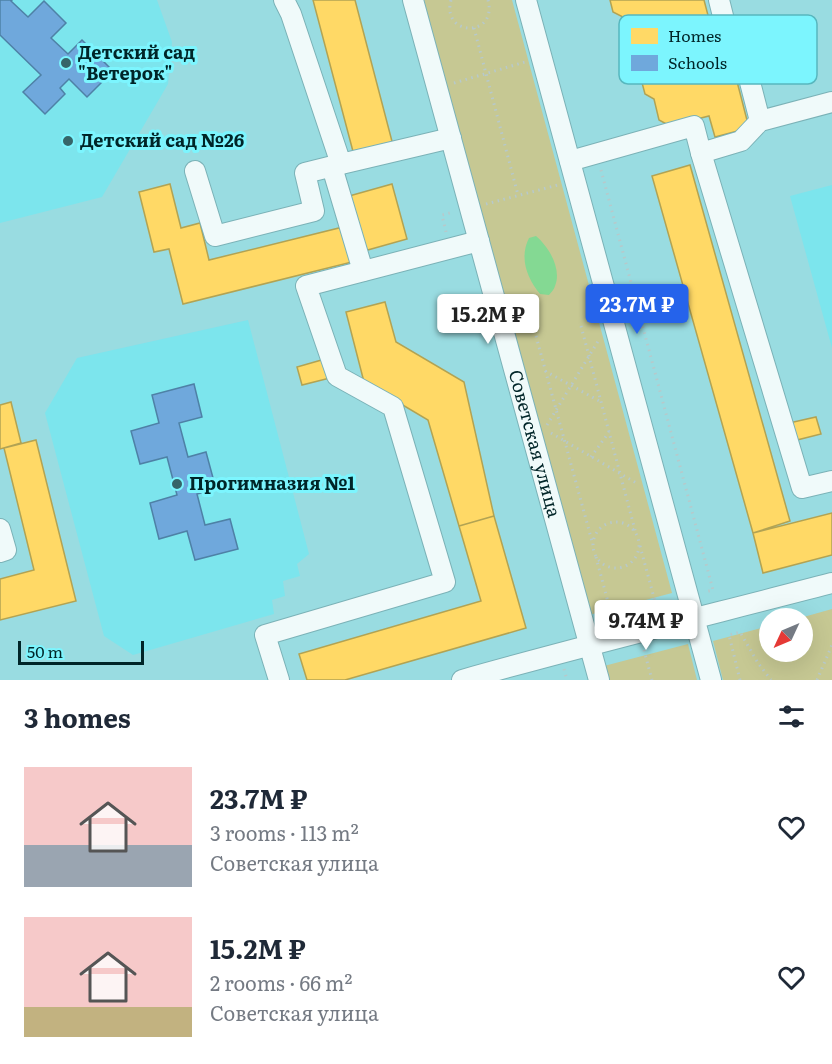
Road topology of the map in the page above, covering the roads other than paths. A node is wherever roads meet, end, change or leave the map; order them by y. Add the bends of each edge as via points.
1 (284, 0) edge
2 (413, 0) edge
3 (526, 0) edge
4 (719, 0) edge
5 (723, 15) edge
6 (750, 84) edge
7 (832, 102) edge
8 (760, 122) junction
9 (451, 138) junction
10 (701, 153) junction
11 (570, 160) junction
12 (336, 166) junction
13 (195, 171) dead end
14 (479, 241) junction
15 (363, 271) junction
16 (832, 481) edge
17 (0, 529) edge
18 (0, 552) edge
19 (832, 583) edge
20 (694, 619) junction
21 (589, 645) junction
22 (279, 680) edge
23 (462, 680) edge
24 (599, 680) edge
25 (711, 680) edge

1 - 12 street
2 - 9 street, Советская улица
3 - 11 street
4 - 5 street
6 - 8 street
7 - 8 street
8 - 10 street via 741,141
9 - 12 street
9 - 14 street, Советская улица
10 - 11 street via 694,126
10 - 16 street via 802,488
11 - 20 street
12 - 13 street via 305,173 314,211 215,236
12 - 15 street
14 - 15 street
14 - 21 street, Советская улица
15 - 22 street via 306,286 337,376 393,407 445,582 265,635
17 - 18 street via 6,550
19 - 20 street
20 - 21 street
20 - 25 street
21 - 23 street
21 - 24 street, Советская улица

